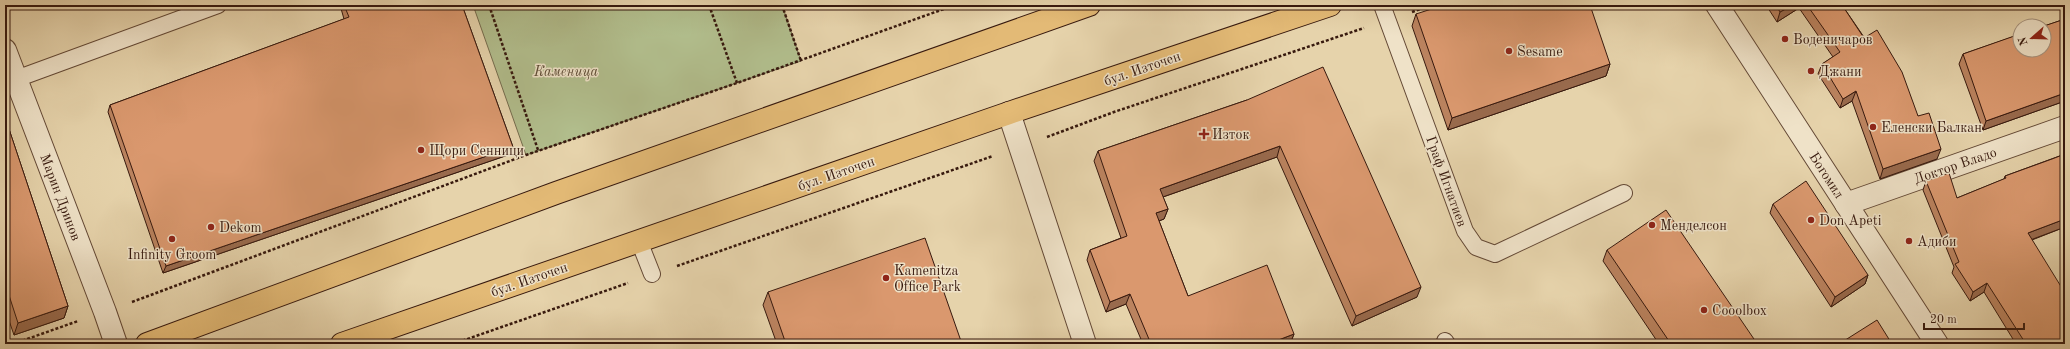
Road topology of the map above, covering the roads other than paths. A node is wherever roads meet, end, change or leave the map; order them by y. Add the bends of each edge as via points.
1 (218, 5) edge
2 (1089, 5) edge
3 (1330, 5) edge
4 (1718, 5) edge
5 (1384, 12) edge
6 (5, 50) edge
7 (16, 79) junction
8 (1009, 113) junction
9 (2065, 127) edge
10 (1624, 193) dead end
11 (1846, 204) junction
12 (639, 241) junction
13 (652, 274) road end
14 (116, 344) edge
15 (147, 344) edge
16 (342, 344) edge
17 (1085, 344) edge
18 (1937, 344) edge

1 - 7 lane
2 - 15 main road via 563,190
3 - 8 main road, бул. Източен
4 - 11 street, Богомил
5 - 10 lane, Граф Игнатиев via 1465,231 1476,247 1495,254
6 - 7 street, Марин Дринов
7 - 14 street, Марин Дринов
8 - 12 main road, бул. Източен
8 - 17 street
9 - 11 street, Доктор Владо
11 - 18 street, Богомил
12 - 13 lane
12 - 16 main road, бул. Източен

